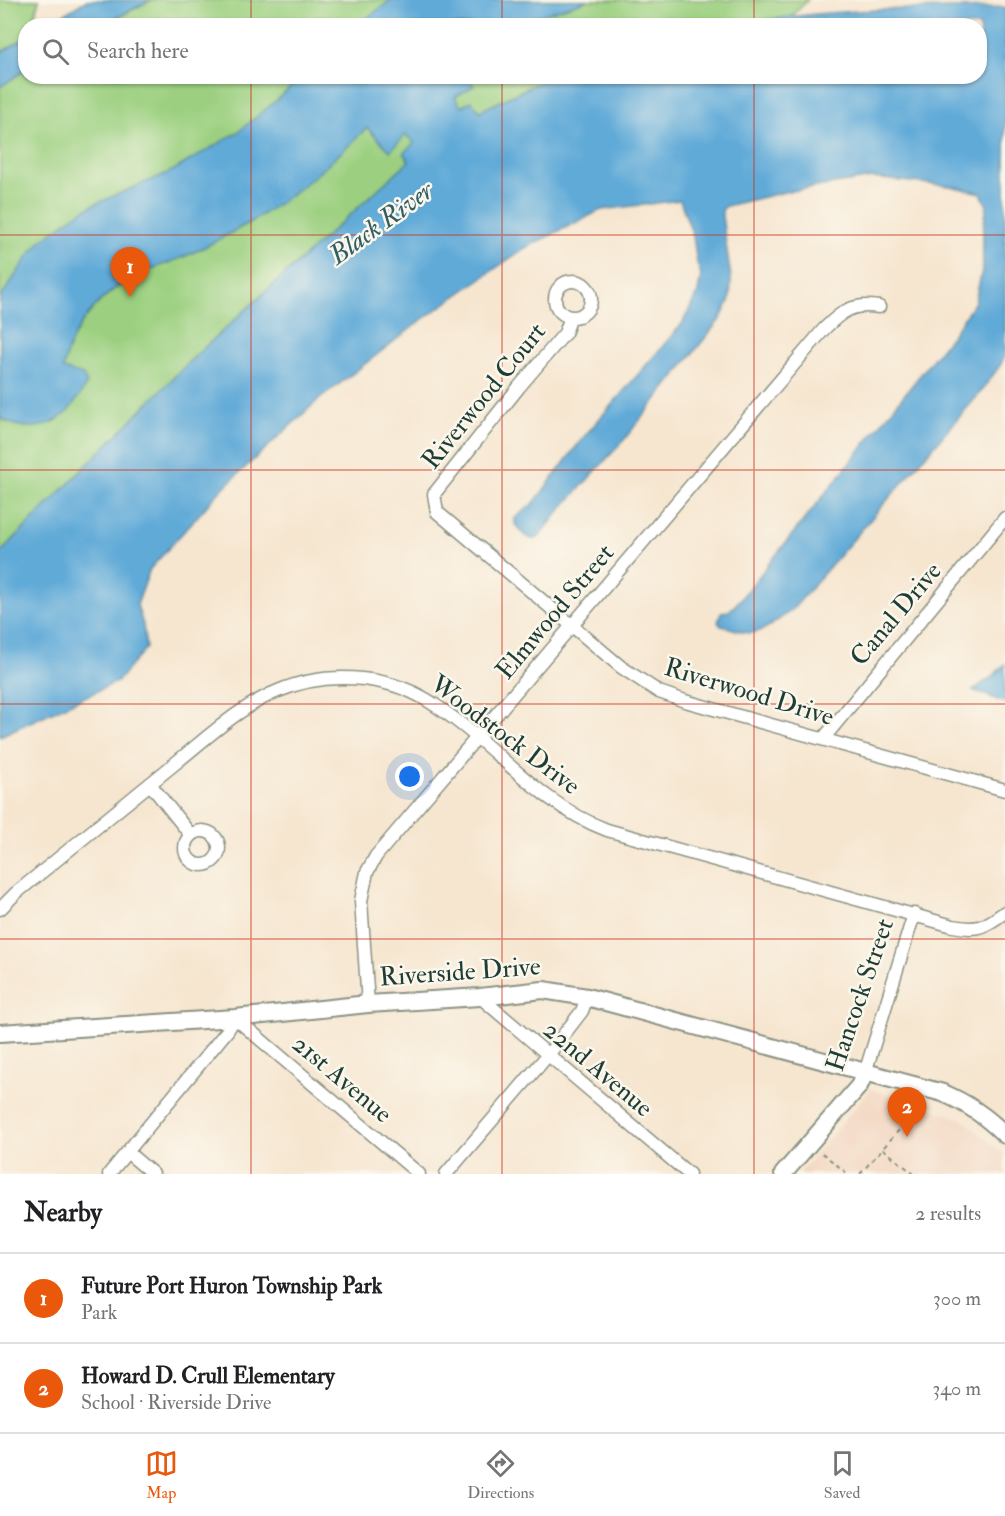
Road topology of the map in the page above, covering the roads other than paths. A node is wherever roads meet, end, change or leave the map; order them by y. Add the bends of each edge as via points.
1 (879, 307) dead end
2 (571, 317) dead end
3 (434, 503) joint
4 (1005, 518) edge
5 (572, 626) junction
6 (477, 738) junction
7 (823, 739) junction
8 (150, 784) junction
9 (1005, 790) edge
10 (190, 834) dead end
11 (0, 909) edge
12 (1005, 912) edge
13 (914, 914) junction
14 (480, 997) junction
15 (587, 997) junction
16 (368, 1004) junction
17 (235, 1018) junction
18 (0, 1033) edge
19 (548, 1055) junction
20 (866, 1073) junction
21 (1005, 1135) edge
22 (127, 1152) junction
23 (109, 1174) edge
24 (153, 1174) edge
25 (419, 1174) edge
26 (446, 1174) edge
27 (689, 1174) edge
28 (783, 1174) edge

1 - 5 street, Elmwood Street via 852,306 824,329
2 - 3 street, Riverwood Court via 565,333 445,479 434,494
3 - 5 street, Riverwood Drive via 437,512
4 - 7 street, Canal Drive
5 - 6 street, Elmwood Street
5 - 7 street, Riverwood Drive via 621,667 659,692
6 - 8 street, Woodstock Drive via 426,699 393,685 357,679 311,681 276,691 252,704
6 - 13 street, Woodstock Drive via 536,790 598,827
6 - 16 street, Elmwood Street via 392,834 367,872 361,901
7 - 9 street, Riverwood Drive
8 - 10 street
8 - 11 street, Woodstock Drive
12 - 13 street, Woodstock Drive via 988,924 970,929
13 - 20 street, Hancock Street
14 - 15 street, Riverside Drive via 543,990
14 - 16 street, Riverside Drive
14 - 19 street, 22nd Avenue
15 - 19 street via 582,1011
15 - 20 street, Riverside Drive
16 - 17 street, Riverside Drive
17 - 18 street, Riverside Drive
17 - 22 street
17 - 25 street, 21st Avenue
19 - 26 street
19 - 27 street, 22nd Avenue
20 - 21 street, Riverside Drive via 962,1100
20 - 28 street, Hancock Street
22 - 23 street
22 - 24 street

